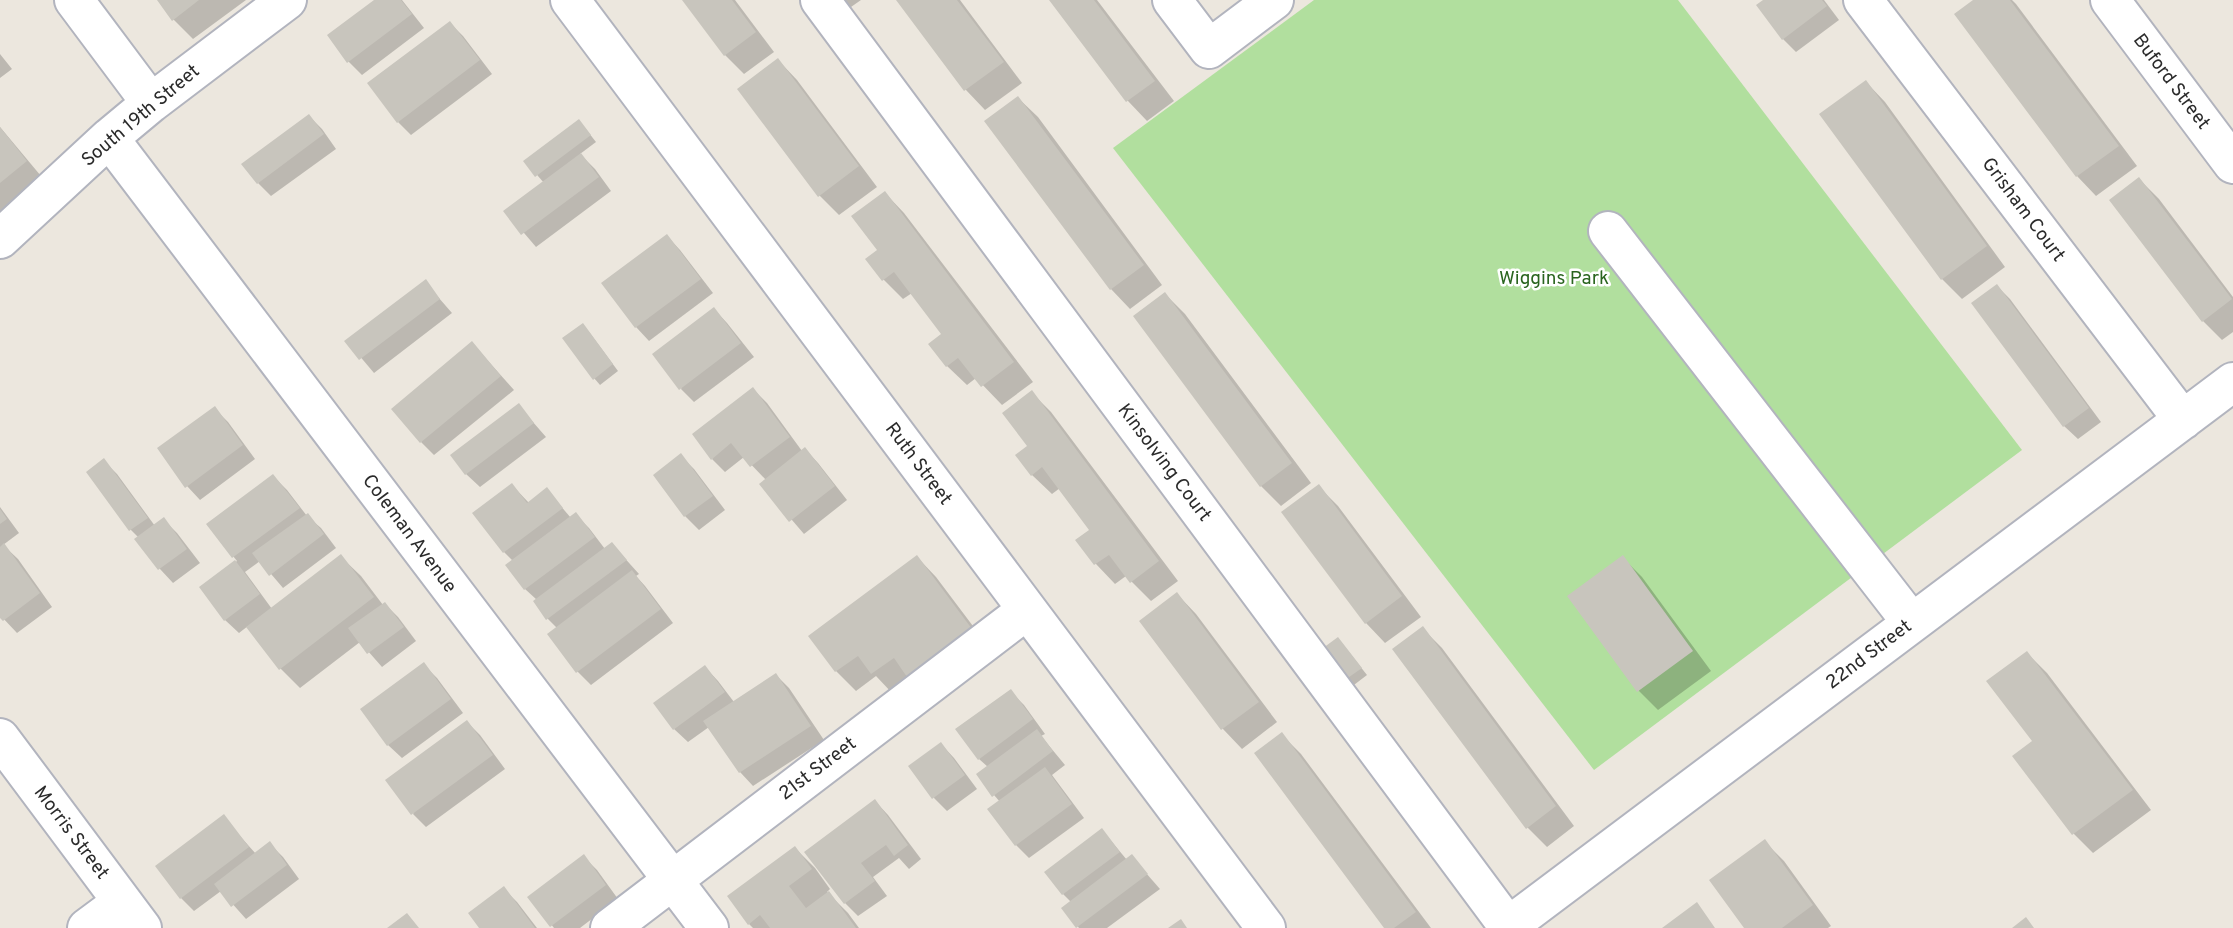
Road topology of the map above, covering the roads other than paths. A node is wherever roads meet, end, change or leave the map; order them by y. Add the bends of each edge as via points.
1 (74, 0) edge
2 (288, 0) edge
3 (570, 0) edge
4 (820, 0) edge
5 (1172, 0) edge
6 (1274, 0) edge
7 (1863, 0) edge
8 (2110, 0) edge
9 (152, 103) junction
10 (109, 138) junction
11 (2233, 164) edge
12 (1608, 231) dead end
13 (0, 239) edge
14 (2233, 382) edge
15 (2183, 420) junction
16 (1027, 610) junction
17 (1912, 623) junction
18 (0, 738) edge
19 (671, 880) junction
20 (132, 915) edge
21 (1507, 927) edge
22 (87, 928) edge
23 (610, 928) edge
24 (709, 928) edge
25 (1266, 928) edge

1 - 9 street
2 - 9 street, South 19th Street
3 - 16 street, Ruth Street
4 - 21 street, Kinsolving Court
5 - 6 street via 1209,49
7 - 15 street, Grisham Court
8 - 11 street, Buford Street
9 - 10 street, South 19th Street
10 - 13 street, South 19th Street
10 - 19 street, Coleman Avenue
12 - 17 street
14 - 15 street, 22nd Street
15 - 17 street, 22nd Street
16 - 19 street, 21st Street
16 - 25 street, Ruth Street
17 - 21 street, 22nd Street
18 - 20 street, Morris Street
19 - 23 street, 21st Street
19 - 24 street, Coleman Avenue
20 - 22 street

